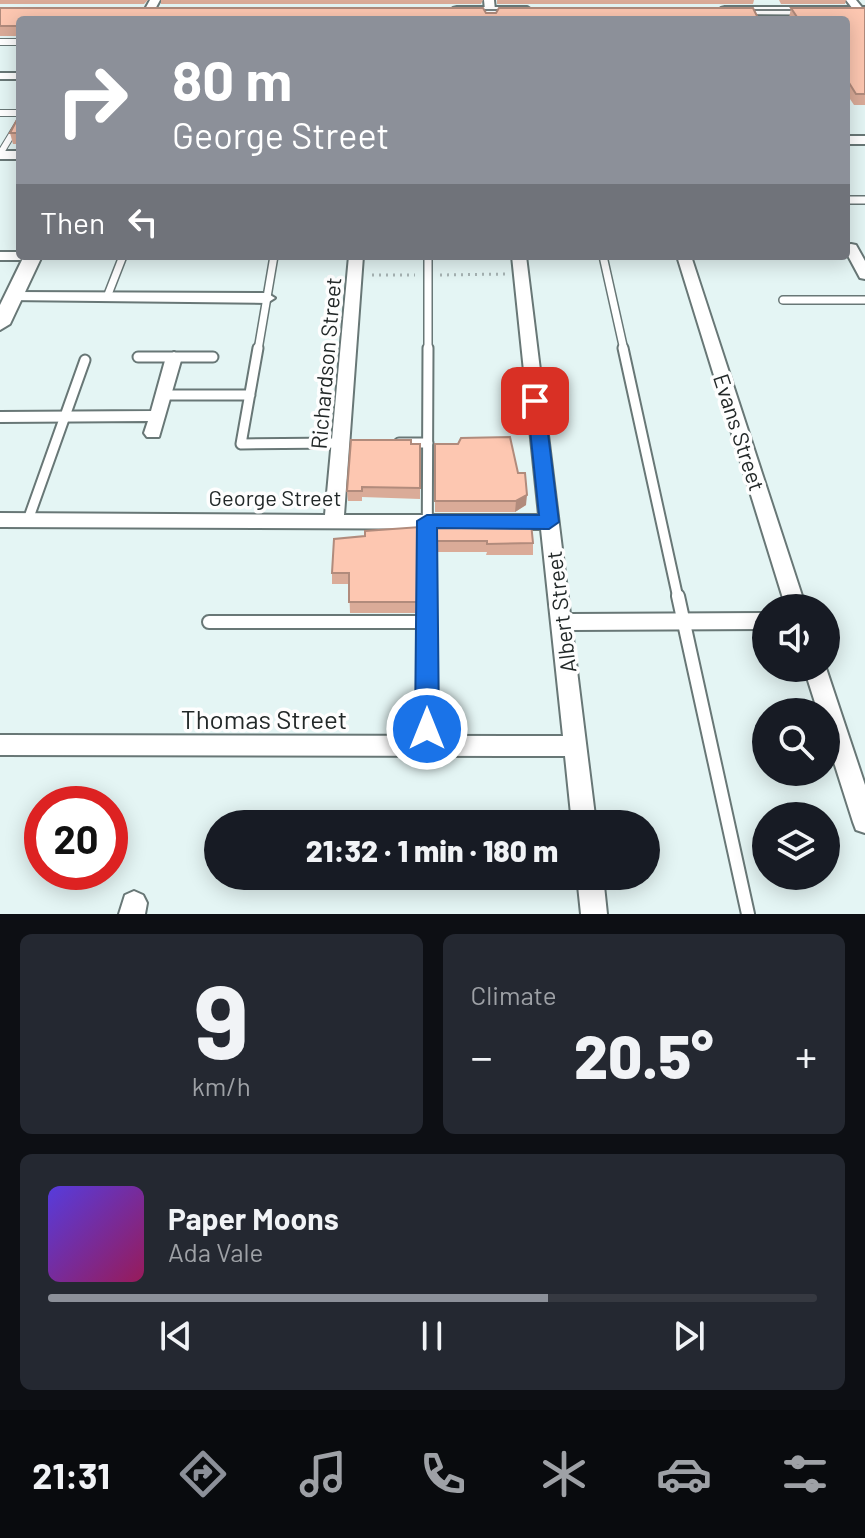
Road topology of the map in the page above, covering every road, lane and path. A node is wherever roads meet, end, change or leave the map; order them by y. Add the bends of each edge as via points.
1 (851, 0) edge
2 (490, 10) edge
3 (444, 11) edge
4 (548, 11) edge
5 (709, 11) edge
6 (862, 11) edge
7 (766, 16) edge
8 (16, 128) edge
9 (0, 155) edge
10 (854, 248) edge
11 (31, 260) edge
12 (121, 260) edge
13 (273, 260) edge
14 (356, 260) edge
15 (428, 260) edge
16 (604, 260) edge
17 (685, 260) edge
18 (520, 265) edge
19 (361, 275) dead end
20 (428, 275) junction
21 (865, 275) edge
22 (13, 297) junction
23 (107, 297) junction
24 (267, 298) junction
25 (783, 300) dead end
26 (865, 300) edge
27 (0, 324) edge
28 (138, 357) dead end
29 (174, 357) junction
30 (213, 357) dead end
31 (85, 360) dead end
32 (164, 395) junction
33 (250, 395) junction
34 (65, 416) junction
35 (0, 417) edge
36 (344, 443) junction
37 (381, 443) edge
38 (428, 443) junction
39 (0, 520) edge
40 (28, 520) junction
41 (334, 521) junction
42 (427, 521) junction
43 (549, 522) junction
44 (792, 594) edge
45 (752, 621) edge
46 (209, 622) dead end
47 (427, 622) junction
48 (561, 622) junction
49 (684, 622) junction
50 (820, 682) edge
51 (0, 745) edge
52 (427, 746) junction
53 (575, 746) junction
54 (582, 810) edge
55 (865, 822) edge
56 (591, 890) edge
57 (594, 914) edge
58 (748, 914) edge

1 - 6 street
2 - 3 street
2 - 4 street
5 - 7 street
6 - 7 street
8 - 9 lane
10 - 21 street
11 - 22 street
12 - 23 lane
13 - 24 lane
14 - 36 street, Richardson Street
15 - 20 lane
16 - 49 lane
17 - 44 street, Evans Street
18 - 20 path
18 - 43 street, Albert Street
19 - 20 path
20 - 38 lane
22 - 23 street
22 - 27 street
23 - 24 street
24 - 33 lane
25 - 26 lane
28 - 29 lane
29 - 30 lane
29 - 32 street
31 - 34 lane
32 - 33 lane
32 - 34 street via 156,425
33 - 36 lane via 241,444
34 - 35 street
34 - 40 lane
36 - 41 street, Richardson Street
37 - 38 lane
38 - 42 lane
39 - 40 street, George Street
40 - 41 street, George Street
41 - 42 street, George Street
42 - 43 street, George Street
42 - 47 lane
43 - 48 street, Albert Street
45 - 49 street
46 - 47 lane
47 - 52 lane
48 - 49 street
48 - 53 street, Albert Street
49 - 58 lane
50 - 55 street
51 - 52 street, Thomas Street
52 - 53 street, Thomas Street
53 - 54 street, Albert Street
56 - 57 street

